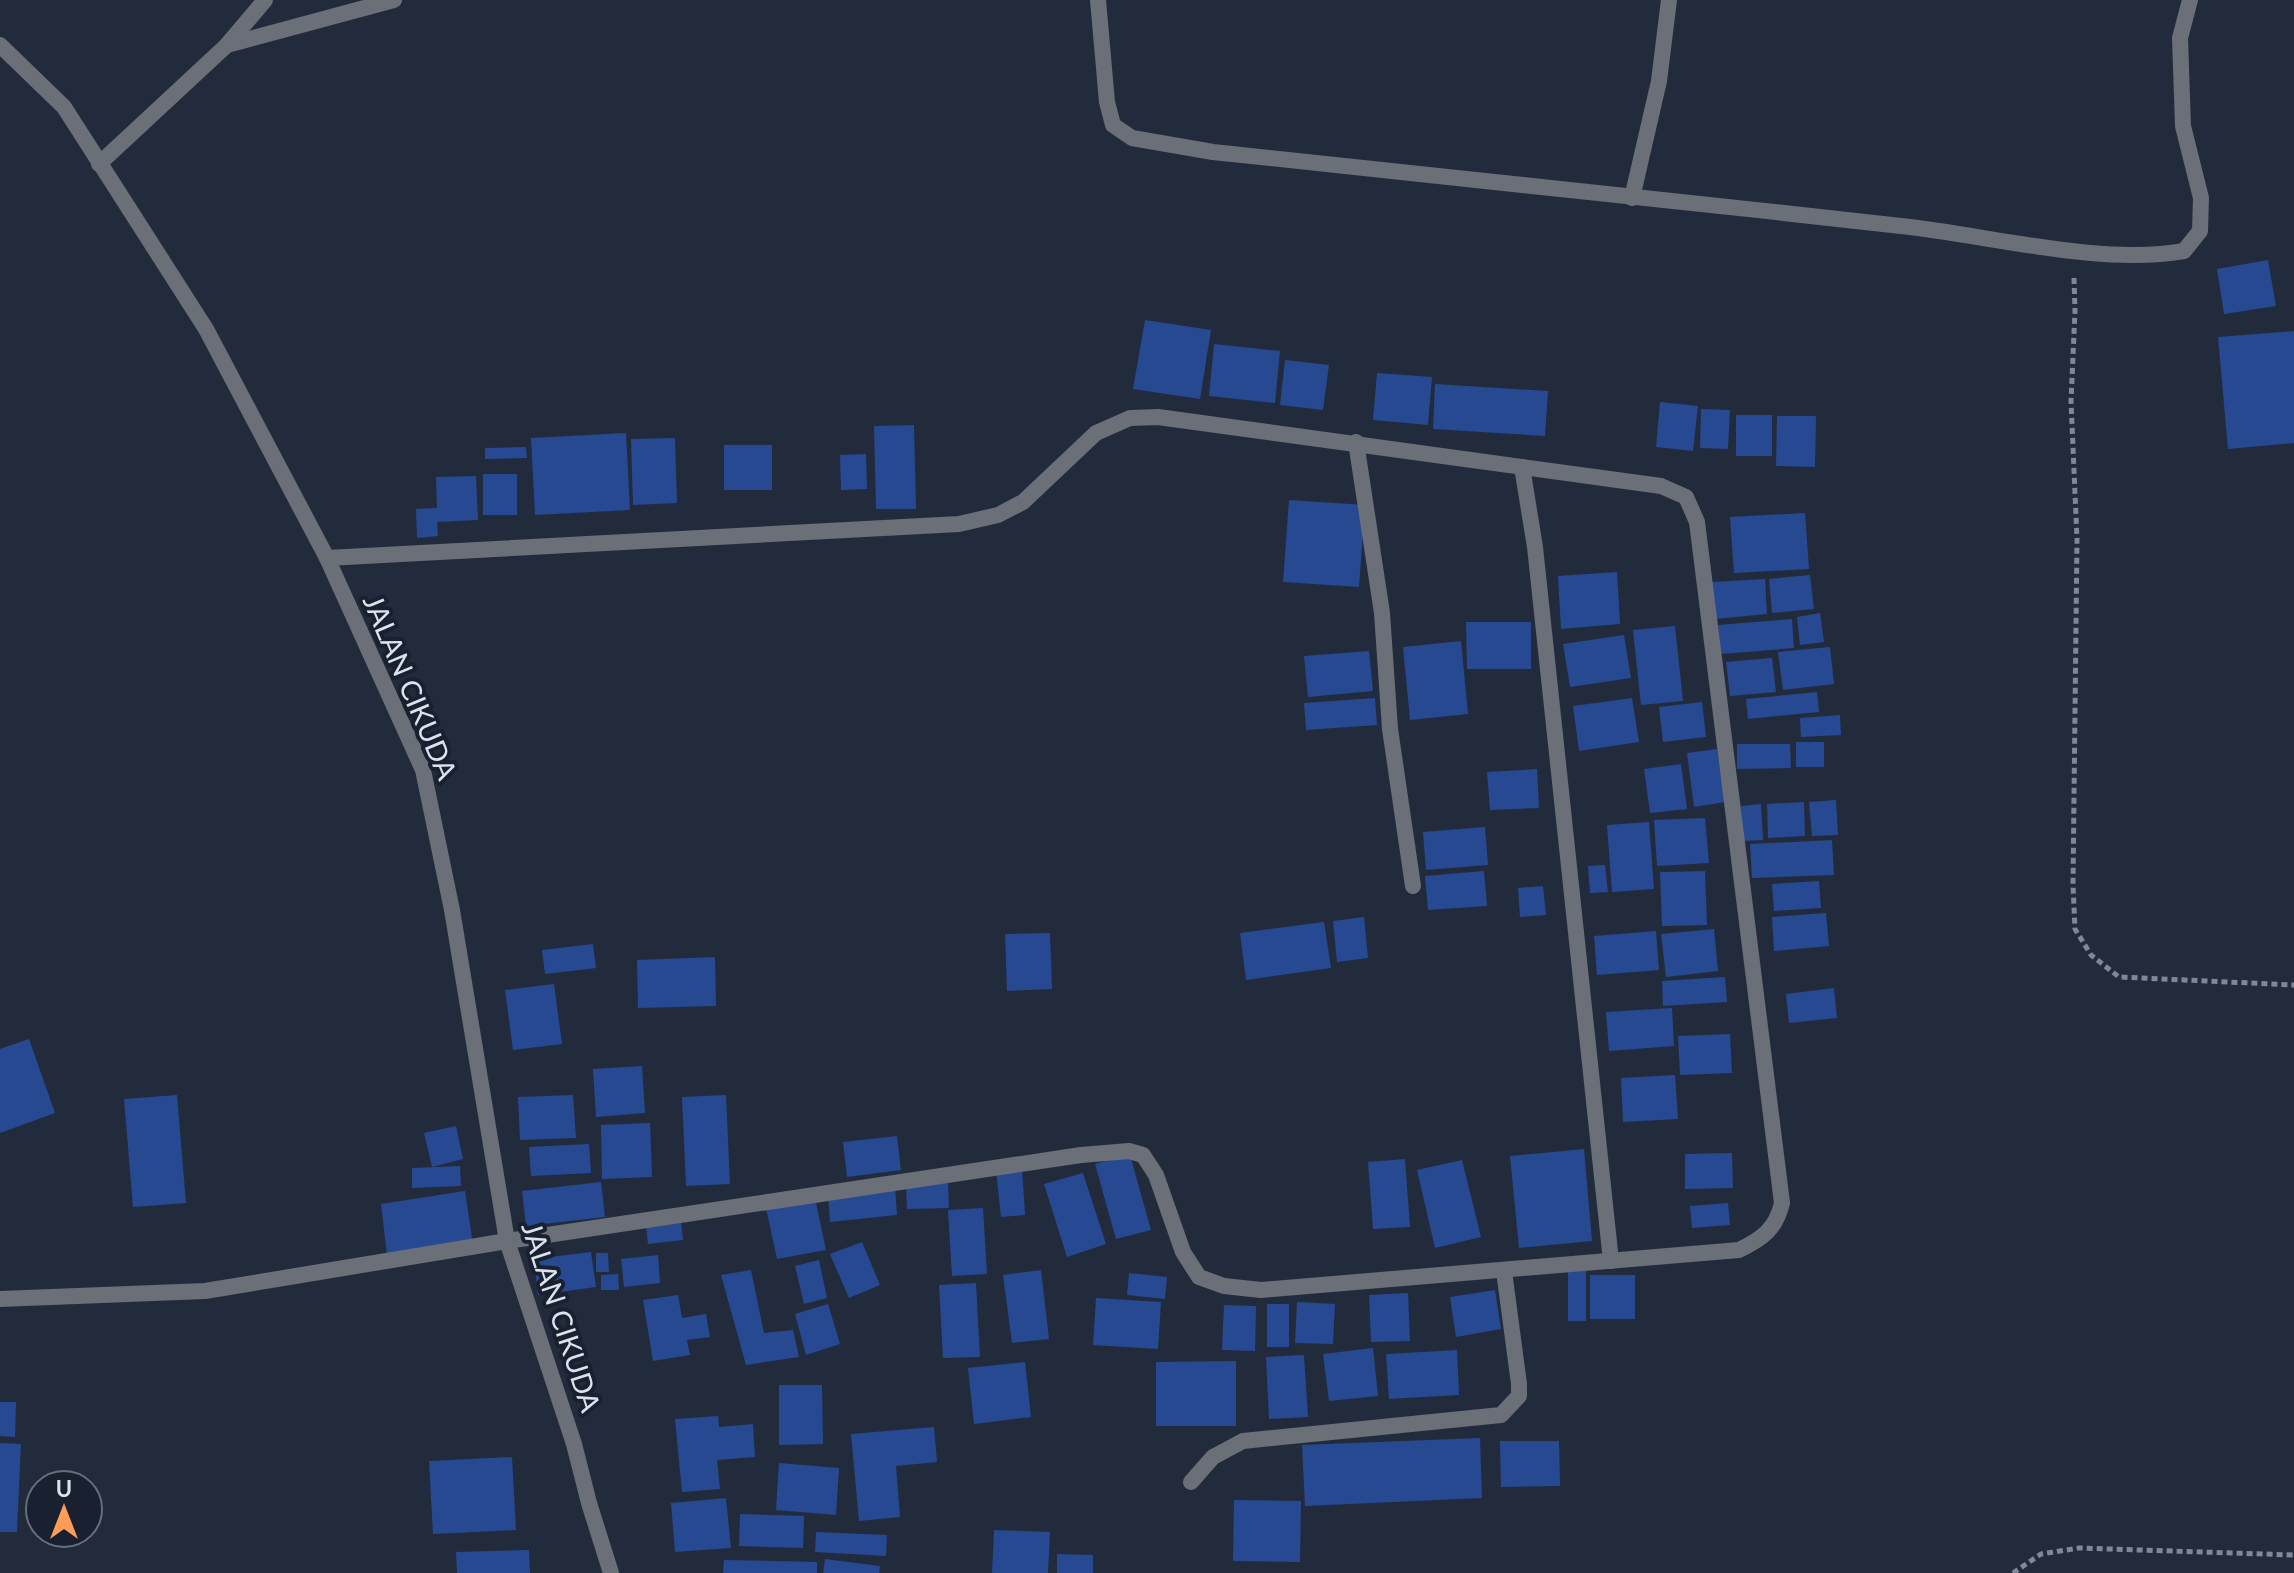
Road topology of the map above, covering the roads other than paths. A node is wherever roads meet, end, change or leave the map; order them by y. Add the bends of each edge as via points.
1 (265, 0) edge
2 (394, 0) edge
3 (1098, 0) edge
4 (1669, 0) edge
5 (2190, 0) edge
6 (0, 45) edge
7 (227, 45) junction
8 (99, 164) junction
9 (1632, 198) junction
10 (1356, 442) junction
11 (1522, 467) junction
12 (327, 558) junction
13 (1413, 886) dead end
14 (507, 1241) junction
15 (1611, 1261) junction
16 (1504, 1271) junction
17 (0, 1299) edge
18 (1191, 1482) dead end
19 (611, 1573) edge

1 - 7 street
2 - 7 street
3 - 9 street via 1107,102 1113,125 1132,138 1213,152
4 - 9 street via 1659,81
5 - 9 street via 2180,38 2183,126 2201,198 2200,231 2184,251 2153,256 2072,249
6 - 8 street, JALAN CIKUDA via 64,107
7 - 8 street
8 - 12 street, JALAN CIKUDA via 206,329
10 - 11 street
10 - 12 street via 1130,418 1096,433 1023,502 998,515 959,524
10 - 13 street via 1382,613 1390,729
11 - 15 street via 1535,547
11 - 15 street via 1661,486 1686,497 1697,522 1782,1203 1769,1233 1739,1250
12 - 14 street, JALAN CIKUDA via 423,770
14 - 16 street via 1129,1151 1143,1155 1156,1175 1183,1252 1199,1277 1224,1286 1261,1290
14 - 17 street via 205,1291
14 - 19 street, JALAN CIKUDA
15 - 16 street
16 - 18 street via 1519,1396 1501,1415 1243,1441 1213,1457

